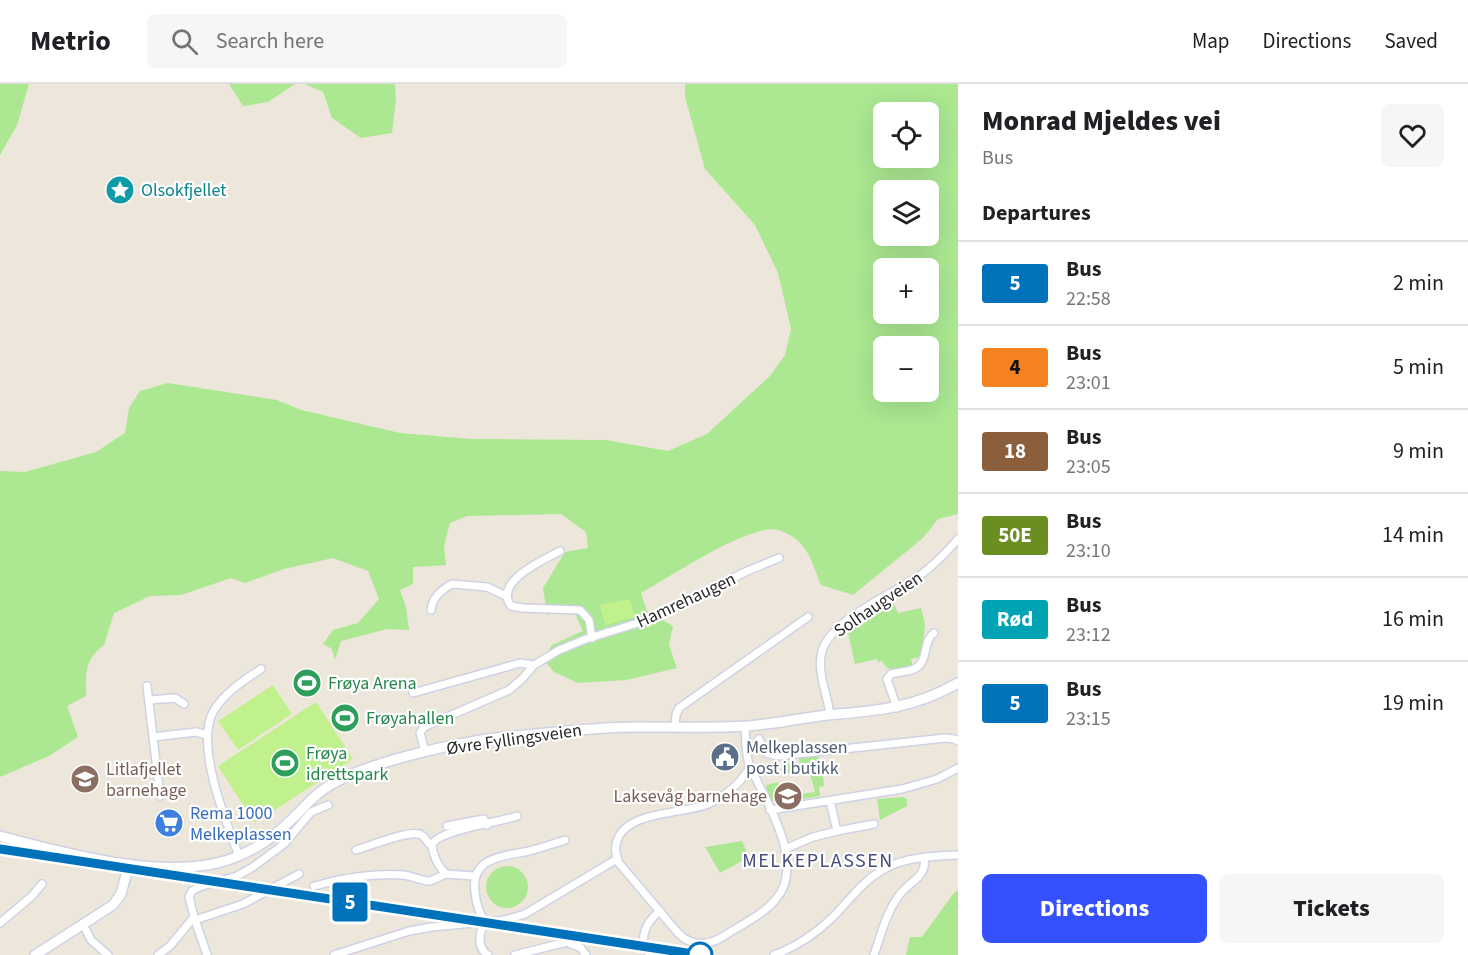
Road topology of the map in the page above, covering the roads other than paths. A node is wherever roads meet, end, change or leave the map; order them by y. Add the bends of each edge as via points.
1 (958, 539) edge
2 (560, 551) dead end
3 (779, 558) dead end
4 (506, 596) junction
5 (431, 610) dead end
6 (808, 617) dead end
7 (934, 633) dead end
8 (592, 638) junction
9 (534, 665) junction
10 (261, 669) dead end
11 (958, 683) edge
12 (147, 686) dead end
13 (413, 693) dead end
14 (149, 700) junction
15 (184, 705) dead end
16 (897, 708) junction
17 (830, 715) junction
18 (675, 726) junction
19 (745, 726) junction
20 (207, 735) junction
21 (153, 737) junction
22 (759, 739) dead end
23 (958, 741) edge
24 (425, 752) junction
25 (958, 768) edge
26 (750, 769) junction
27 (160, 796) dead end
28 (830, 801) junction
29 (328, 805) dead end
30 (770, 810) junction
31 (517, 816) dead end
32 (874, 824) dead end
33 (488, 825) junction
34 (447, 826) dead end
35 (837, 831) junction
36 (0, 836) edge
37 (565, 840) dead end
38 (432, 845) junction
39 (785, 849) junction
40 (356, 850) dead end
41 (958, 855) edge
42 (239, 856) junction
43 (617, 858) junction
44 (924, 859) junction
45 (129, 864) junction
46 (298, 874) dead end
47 (446, 874) junction
48 (474, 876) junction
49 (42, 884) dead end
50 (314, 886) dead end
51 (660, 911) junction
52 (195, 918) junction
53 (0, 922) edge
54 (486, 922) junction
55 (83, 924) junction
56 (35, 955) edge
57 (108, 955) edge
58 (158, 955) edge
59 (207, 955) edge
60 (334, 955) edge
61 (488, 955) edge
62 (515, 955) edge
63 (586, 955) edge
64 (650, 955) edge
65 (774, 955) edge
66 (874, 955) edge

1 - 17 street, Solhaugveien via 929,568 862,611 828,639 821,663
2 - 4 street via 516,578
3 - 8 street, Hamrehaugen via 651,619
4 - 5 street via 487,587 452,584 435,597
4 - 8 street via 514,607 580,610 590,620
6 - 18 street via 679,708
7 - 16 street via 920,664 887,679
8 - 9 street, Hamrehaugen via 559,650
9 - 13 street, Hamrehaugen via 520,663
9 - 24 street, Hamrehaugen via 509,690 424,727 420,733
10 - 20 street via 226,696 212,714
11 - 16 main road, Øvre Fyllingsveien
12 - 14 street
14 - 15 street via 175,698
14 - 21 street
16 - 17 main road, Øvre Fyllingsveien
17 - 19 main road, Øvre Fyllingsveien
18 - 19 main road, Øvre Fyllingsveien
18 - 24 main road, Øvre Fyllingsveien via 596,728 496,738
19 - 26 street
20 - 21 street via 196,732
20 - 42 street via 212,776
21 - 27 street
22 - 23 street via 766,753 778,756 945,738
24 - 42 main road, Øvre Fyllingsveien via 332,783 280,831
25 - 28 street via 902,789
26 - 30 street
26 - 43 street via 728,792 705,805 630,824 620,833 615,849
28 - 30 street
28 - 35 street
29 - 52 street via 311,812 284,844 253,867 192,891 189,897
30 - 39 street
31 - 33 street
32 - 35 street
33 - 34 street via 484,819
33 - 38 street via 447,833
35 - 39 street
36 - 45 main road, Øvre Fyllingsveien
37 - 48 street via 492,859
38 - 40 street via 416,834
38 - 47 street via 436,862
39 - 51 street via 787,878 779,896 765,910 713,942 698,944 686,940
41 - 44 street
42 - 45 main road, Øvre Fyllingsveien via 179,868
43 - 51 street
43 - 54 street via 525,914
44 - 65 street via 898,863 876,874 811,936
44 - 66 street via 921,875 891,908
45 - 55 main road via 117,901
46 - 52 street via 243,904
47 - 48 street
47 - 50 street via 430,881 381,874
48 - 54 street via 475,894
49 - 53 street
51 - 64 street via 648,922 644,934 644,945
52 - 58 street
52 - 59 street
54 - 60 street via 409,931
54 - 61 street via 480,946
55 - 56 main road
55 - 57 street via 91,940
62 - 63 street via 567,942

